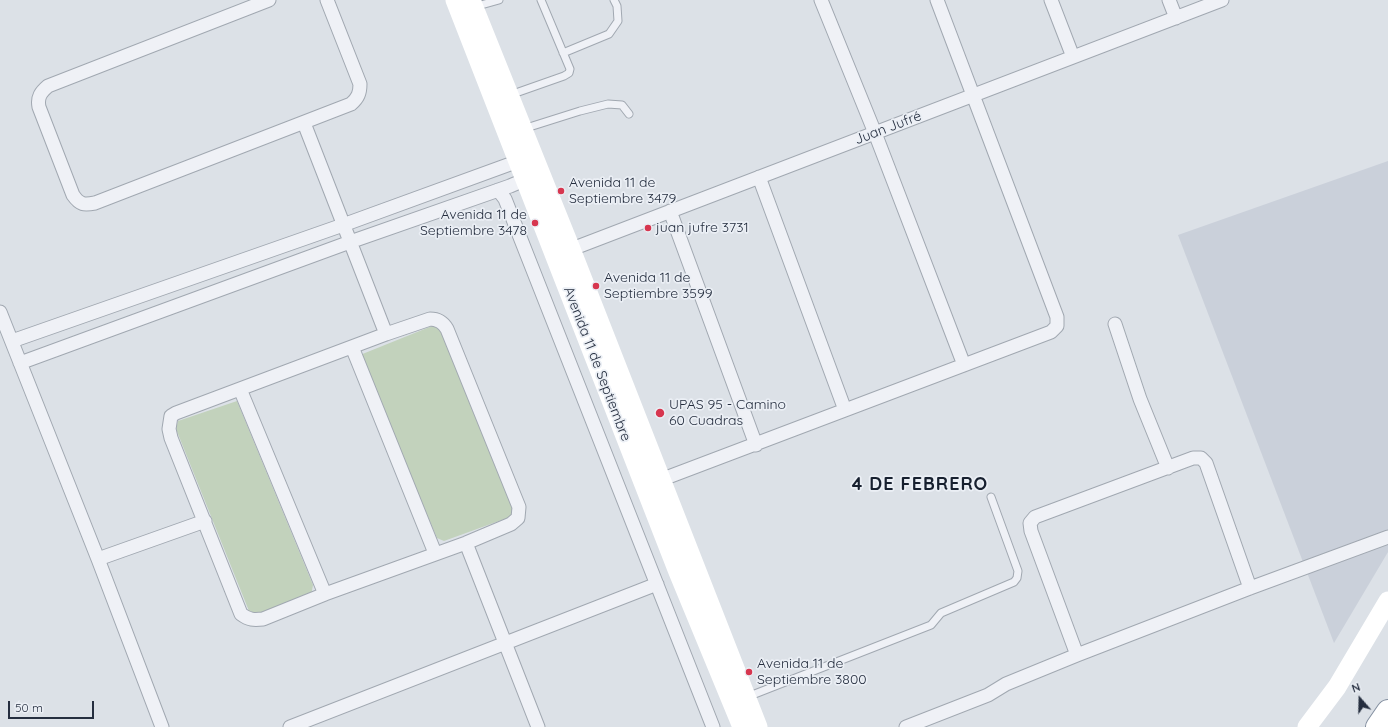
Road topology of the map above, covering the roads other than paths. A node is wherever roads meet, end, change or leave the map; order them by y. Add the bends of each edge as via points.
1 (327, 0) edge
2 (455, 0) edge
3 (499, 0) edge
4 (542, 0) edge
5 (614, 0) edge
6 (821, 0) edge
7 (937, 0) edge
8 (1051, 0) edge
9 (1169, 0) edge
10 (1222, 0) edge
11 (262, 1) edge
12 (473, 4) edge
13 (1176, 18) junction
14 (564, 52) junction
15 (1073, 57) junction
16 (509, 95) junction
17 (973, 95) junction
18 (629, 114) dead end
19 (304, 123) junction
20 (523, 129) junction
21 (875, 133) junction
22 (526, 158) junction
23 (532, 176) junction
24 (759, 177) junction
25 (498, 190) junction
26 (670, 211) junction
27 (343, 225) junction
28 (350, 242) junction
29 (563, 253) junction
30 (0, 312) edge
31 (1115, 324) dead end
32 (386, 334) junction
33 (12, 342) junction
34 (352, 347) junction
35 (20, 363) junction
36 (964, 365) junction
37 (240, 389) junction
38 (845, 410) junction
39 (756, 445) junction
40 (1168, 468) junction
41 (653, 484) junction
42 (991, 497) dead end
43 (205, 521) junction
44 (1388, 537) edge
45 (466, 543) junction
46 (435, 553) junction
47 (98, 559) junction
48 (657, 584) junction
49 (1250, 588) junction
50 (325, 594) junction
51 (1388, 601) edge
52 (506, 644) junction
53 (1077, 655) junction
54 (739, 700) junction
55 (1388, 711) edge
56 (162, 727) edge
57 (290, 727) edge
58 (538, 727) edge
59 (713, 727) edge
60 (742, 727) edge
61 (758, 727) edge
62 (906, 727) edge
63 (1307, 727) edge
64 (1377, 727) edge

1 - 19 street via 360,84 360,92 351,104
2 - 22 main road, Avenida 11 de Septiembre
3 - 12 lane
4 - 14 lane
5 - 14 lane via 618,22 609,34
6 - 21 street
7 - 17 street
8 - 15 street
9 - 13 street
10 - 13 street, Juan Jufré
11 - 19 street via 48,86 40,94 39,107 73,195 77,201 85,205
12 - 16 main road, Avenida 11 de Septiembre
13 - 15 street, Juan Jufré
14 - 16 lane via 569,73
15 - 17 street, Juan Jufré
16 - 20 main road, Avenida 11 de Septiembre
17 - 21 street, Juan Jufré
17 - 36 street via 1057,317 1057,326 1051,332
18 - 20 lane via 622,105 608,104
19 - 27 street
20 - 22 main road, Avenida 11 de Septiembre
21 - 24 street, Juan Jufré
21 - 36 street
22 - 23 main road, Avenida 11 de Septiembre
22 - 27 street
23 - 25 street
23 - 29 main road, Avenida 11 de Septiembre
24 - 26 street, Juan Jufré
24 - 38 street
25 - 28 street
25 - 48 street via 505,199
26 - 29 street, Juan Jufré
26 - 39 street
27 - 28 street
27 - 33 street
28 - 32 street
28 - 35 street
29 - 41 main road, Avenida 11 de Septiembre
30 - 33 street
31 - 40 street via 1140,400
32 - 34 street
32 - 45 street via 430,319 436,319 448,329 519,506 518,518 511,524
33 - 35 street
34 - 37 street
34 - 46 street
35 - 47 street
36 - 38 street
37 - 43 street via 176,413 169,422 171,438
37 - 50 street
38 - 39 street
39 - 41 street
40 - 49 street via 1193,458 1201,458 1206,463
40 - 53 street via 1035,517 1030,523
41 - 54 main road, Avenida 11 de Septiembre
42 - 54 lane via 1018,571 1014,582 941,613 931,624
43 - 47 street
43 - 50 street via 241,614 246,618 263,619
44 - 49 street
45 - 46 street
45 - 52 street
46 - 50 street
47 - 56 street
48 - 52 street
48 - 59 street
49 - 53 street
51 - 63 main road via 1337,687
52 - 57 street
52 - 58 street
53 - 62 street via 1006,684 988,695
54 - 60 main road, Avenida 11 de Septiembre
54 - 61 main road, Avenida 11 de Septiembre
55 - 64 highway

